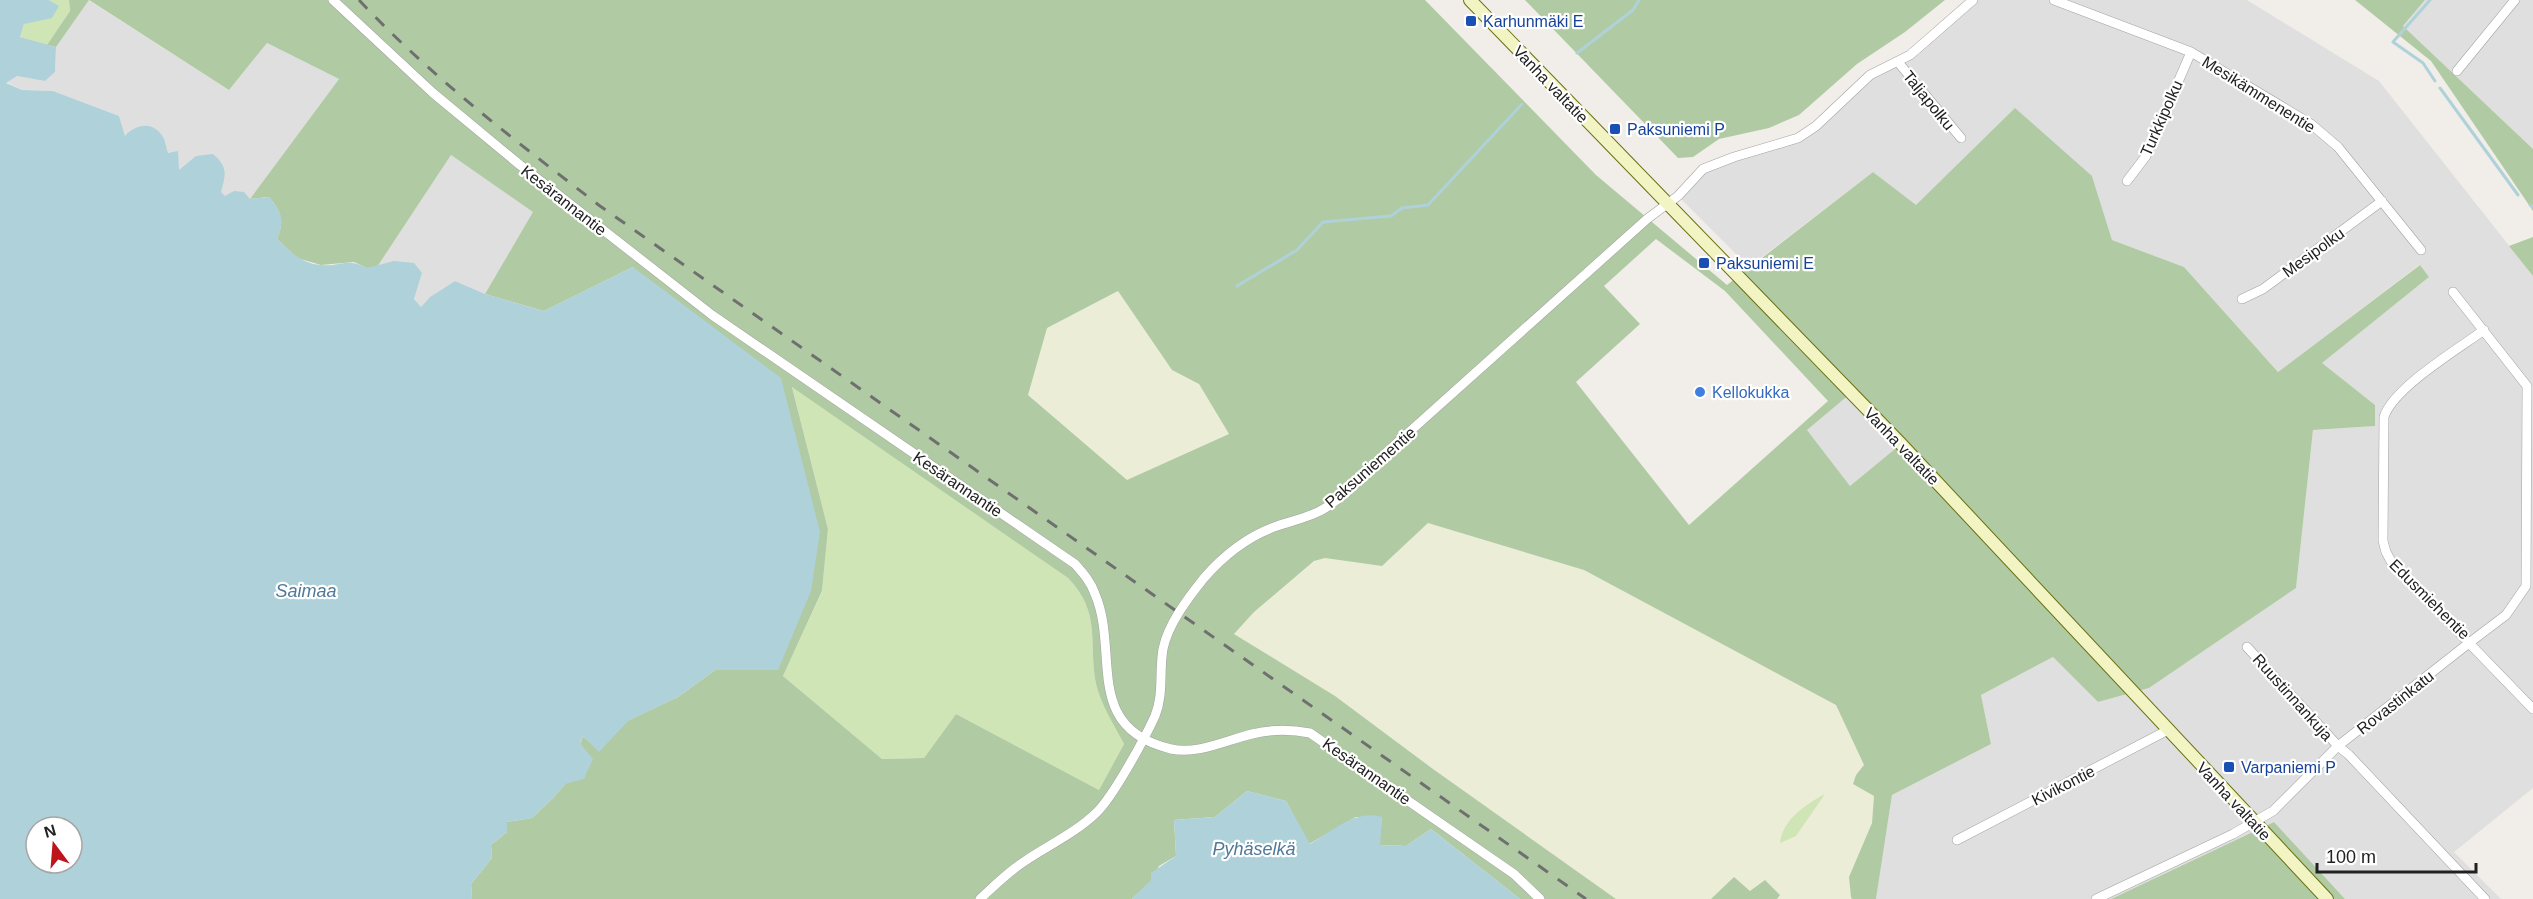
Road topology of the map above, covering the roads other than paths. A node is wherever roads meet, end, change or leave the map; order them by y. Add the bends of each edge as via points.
1 (333, 0) edge
2 (1470, 0) edge
3 (1973, 0) edge
4 (2054, 0) edge
5 (2515, 0) edge
6 (2191, 52) junction
7 (1898, 62) junction
8 (2457, 71) dead end
9 (1961, 138) dead end
10 (2127, 181) dead end
11 (2382, 201) junction
12 (1666, 203) junction
13 (2421, 250) dead end
14 (2453, 292) dead end
15 (2242, 298) dead end
16 (2484, 330) junction
17 (2469, 643) junction
18 (2247, 647) dead end
19 (2533, 709) edge
20 (2168, 730) junction
21 (1144, 737) junction
22 (2338, 746) junction
23 (2254, 822) junction
24 (1957, 840) dead end
25 (980, 899) edge
26 (1540, 899) edge
27 (2096, 899) edge
28 (2327, 899) edge
29 (2485, 899) edge

1 - 21 street, Kesärannantie via 433,93 712,315 1075,564 1096,595 1110,697 1128,726
2 - 12 main road, Vanha valtatie
3 - 7 street
4 - 6 street, Mesikämmenentie
5 - 8 street
6 - 10 street, Turkkipolku via 2146,156
6 - 11 street, Mesikämmenentie via 2311,124 2338,147
7 - 9 street, Taljapolku
7 - 12 street via 1870,75 1798,138 1703,170
11 - 13 street, Mesikämmenentie
11 - 15 street, Mesipolku via 2263,289
12 - 20 main road, Vanha valtatie via 1901,444
12 - 21 street, Paksuniementie via 1354,485 1323,509 1258,533 1218,564 1169,630 1161,695
14 - 16 street, Edusmiehentie
16 - 17 street, Edusmiehentie via 2527,386 2526,586 2506,615
16 - 17 street, Edusmiehentie via 2398,393 2384,417 2385,552
17 - 19 street
17 - 22 street, Rovastinkatu
18 - 22 street, Ruustinnankuja
20 - 23 main road, Vanha valtatie
20 - 24 street, Kivikontie
21 - 25 street, Paksuniementie via 1099,811 1072,834 1023,861
21 - 26 street, Kesärannantie via 1173,749 1190,749 1274,730 1310,733 1514,873
22 - 23 street, Rovastinkatu via 2273,811
22 - 29 street, Ruustinnankuja
23 - 27 street, Rovastinkatu
23 - 28 main road, Vanha valtatie

